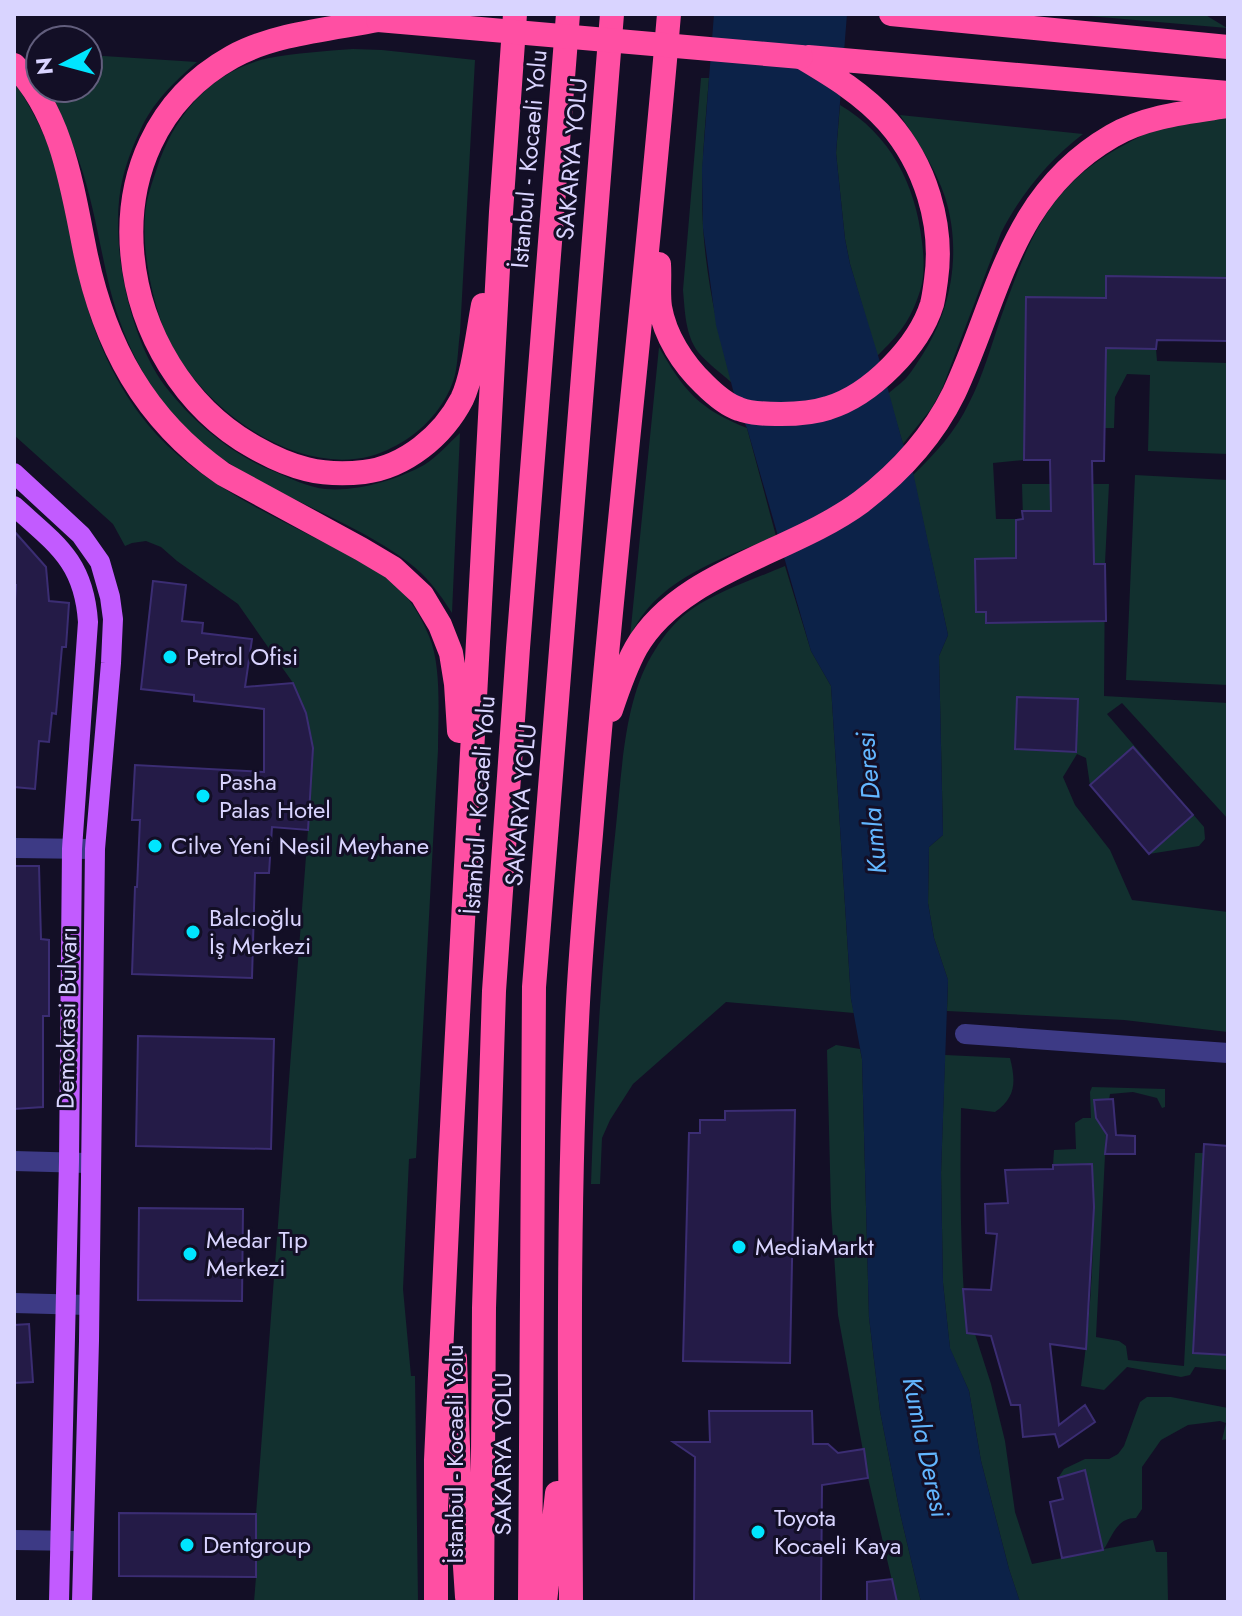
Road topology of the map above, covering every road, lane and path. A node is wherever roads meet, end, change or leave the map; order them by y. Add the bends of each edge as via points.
1 (321, 14) edge
2 (515, 14) edge
3 (568, 14) edge
4 (612, 14) edge
5 (669, 14) edge
6 (891, 14) edge
7 (378, 20) junction
8 (1228, 47) edge
9 (801, 57) junction
10 (14, 65) edge
11 (1228, 93) edge
12 (1228, 106) edge
13 (657, 155) junction
14 (501, 212) junction
15 (14, 473) edge
16 (14, 506) edge
17 (596, 758) junction
18 (466, 832) junction
19 (14, 848) edge
20 (72, 849) junction
21 (95, 849) junction
22 (965, 1034) dead end
23 (1228, 1053) edge
24 (14, 1161) edge
25 (69, 1161) junction
26 (91, 1163) junction
27 (450, 1164) junction
28 (14, 1303) edge
29 (65, 1303) junction
30 (88, 1305) junction
31 (570, 1379) junction
32 (14, 1540) edge
33 (60, 1540) junction
34 (83, 1542) junction
35 (59, 1602) edge
36 (82, 1602) edge
37 (436, 1602) edge
38 (468, 1602) edge
39 (482, 1602) edge
40 (530, 1602) edge
41 (545, 1602) edge
42 (571, 1602) edge

1 - 7 highway
2 - 14 highway
3 - 39 highway, İstanbul - Kocaeli Yolu via 494,991
4 - 40 highway, SAKARYA YOLU via 534,987
5 - 13 highway
6 - 8 highway
7 - 9 highway, bridge
7 - 14 highway via 265,43 233,57 177,101 150,141 133,203 134,265 149,328 178,379 234,436 282,462 321,473 385,468 426,444 463,398
9 - 11 highway
9 - 13 highway via 852,88 889,123 912,156 936,226 932,304 915,337 884,375 860,392 830,408 769,414 738,409 689,370 672,343 660,307
10 - 18 highway via 50,119 73,187 104,319 122,362 150,406 204,461 393,568 433,611 451,653 456,684
12 - 17 highway via 1139,124 1112,136 1065,172 1010,251 953,394 910,458 860,503 686,594 661,617 637,646 620,682
13 - 17 highway
14 - 18 highway
15 - 21 main road, Demokrasi Bulvarı via 90,547 110,597 113,645
16 - 20 main road, Demokrasi Bulvarı via 64,551 87,603
17 - 31 highway via 572,1127
18 - 27 highway
19 - 20 street
20 - 21 street
20 - 25 main road, Demokrasi Bulvarı
21 - 26 main road, Demokrasi Bulvarı
22 - 23 street
24 - 25 street
25 - 26 street
25 - 29 main road, Demokrasi Bulvarı
26 - 30 main road, Demokrasi Bulvarı
27 - 37 highway via 436,1460
27 - 38 highway
28 - 29 street
29 - 30 street
29 - 33 main road, Demokrasi Bulvarı
30 - 34 main road, Demokrasi Bulvarı
31 - 41 highway
31 - 42 highway
32 - 33 street
33 - 34 street
33 - 35 main road, Demokrasi Bulvarı
34 - 36 main road, Demokrasi Bulvarı

